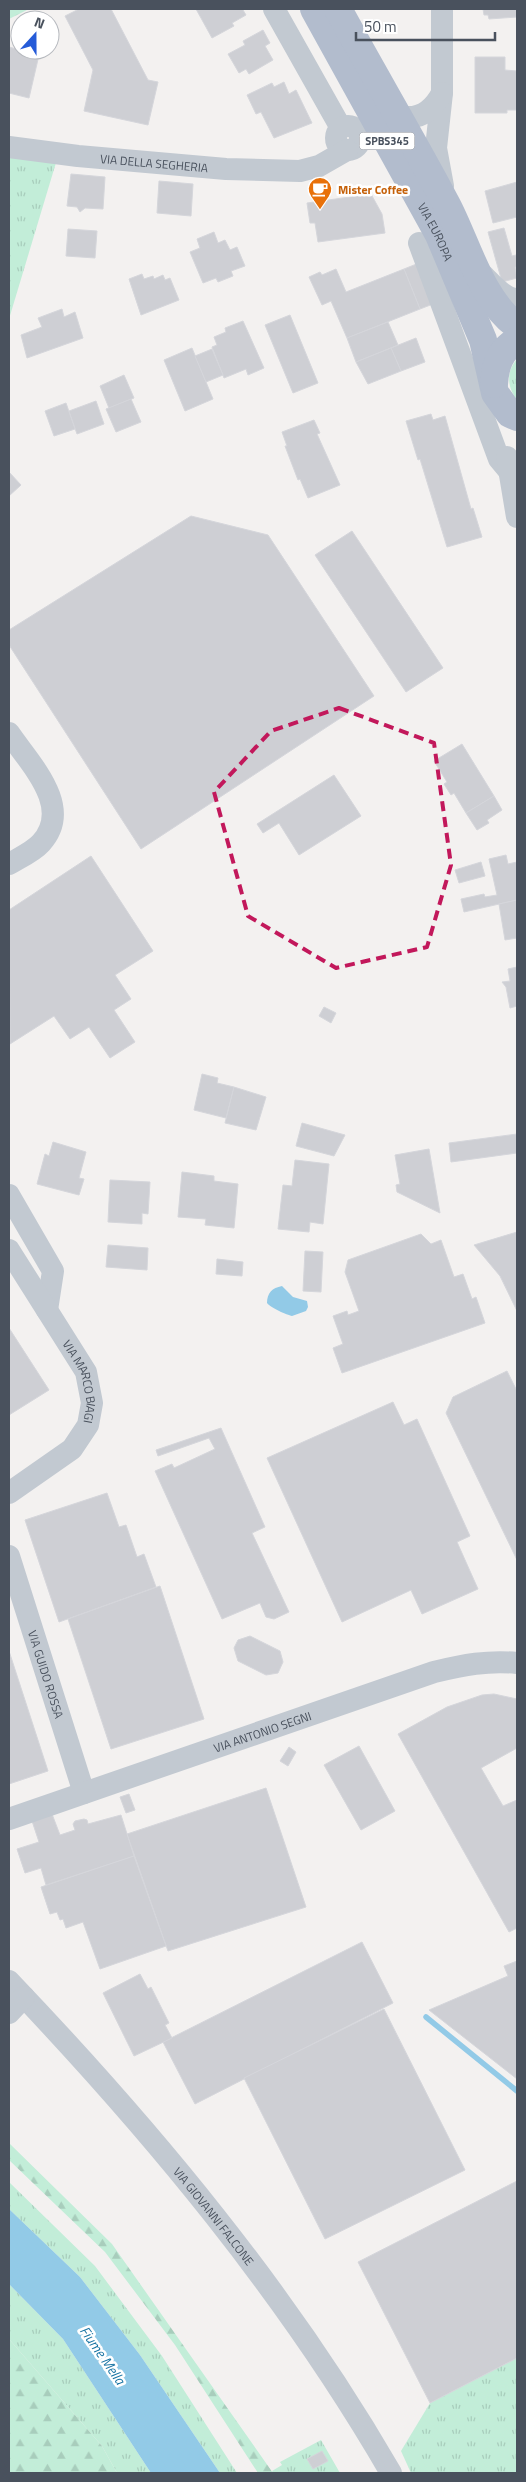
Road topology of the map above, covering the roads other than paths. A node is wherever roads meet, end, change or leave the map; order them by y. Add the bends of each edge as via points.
1 (274, 9) edge
2 (314, 9) edge
3 (338, 9) edge
4 (442, 9) edge
5 (442, 93) junction
6 (359, 131) junction
7 (9, 147) edge
8 (448, 206) junction
9 (419, 243) dead end
10 (476, 269) junction
11 (517, 299) edge
12 (517, 326) edge
13 (517, 341) edge
14 (496, 398) edge
15 (514, 480) edge
16 (517, 517) edge
17 (9, 733) edge
18 (9, 864) edge
19 (9, 1195) edge
20 (9, 1250) edge
21 (47, 1310) junction
22 (9, 1493) edge
23 (9, 1556) edge
24 (517, 1663) edge
25 (84, 1793) junction
26 (9, 1819) edge
27 (14, 1997) edge
28 (391, 2473) edge

1 - 6 street, VIA EUROPA
2 - 6 main road, VIA EUROPA / SPBS345
3 - 6 main road, VIA EUROPA / SPBS345
4 - 5 street
5 - 6 street via 436,105 414,118
5 - 8 street via 436,148
6 - 7 street, VIA DELLA SEGHERIA via 300,171 226,170
6 - 8 main road, VIA EUROPA / SPBS345
6 - 14 main road, VIA EUROPA / SPBS345 via 439,235 483,340
8 - 10 main road, VIA EUROPA / SPBS345
9 - 14 street
10 - 11 street via 499,292
10 - 12 main road, VIA EUROPA / SPBS345 via 498,307
13 - 14 main road via 502,354 495,368
14 - 15 street
14 - 15 street via 499,459
15 - 16 street
17 - 18 street via 49,793 54,808 53,826 40,844
19 - 21 street via 53,1271
20 - 21 street, VIA MARCO BIAGI
21 - 22 street, VIA MARCO BIAGI via 86,1372 92,1403 88,1425 72,1449
23 - 25 street, VIA GUIDO ROSSA
24 - 25 street, VIA ANTONIO SEGNI via 474,1663 434,1672
25 - 26 street, VIA ANTONIO SEGNI
27 - 28 street, VIA GIOVANNI FALCONE via 146,2132 281,2301

